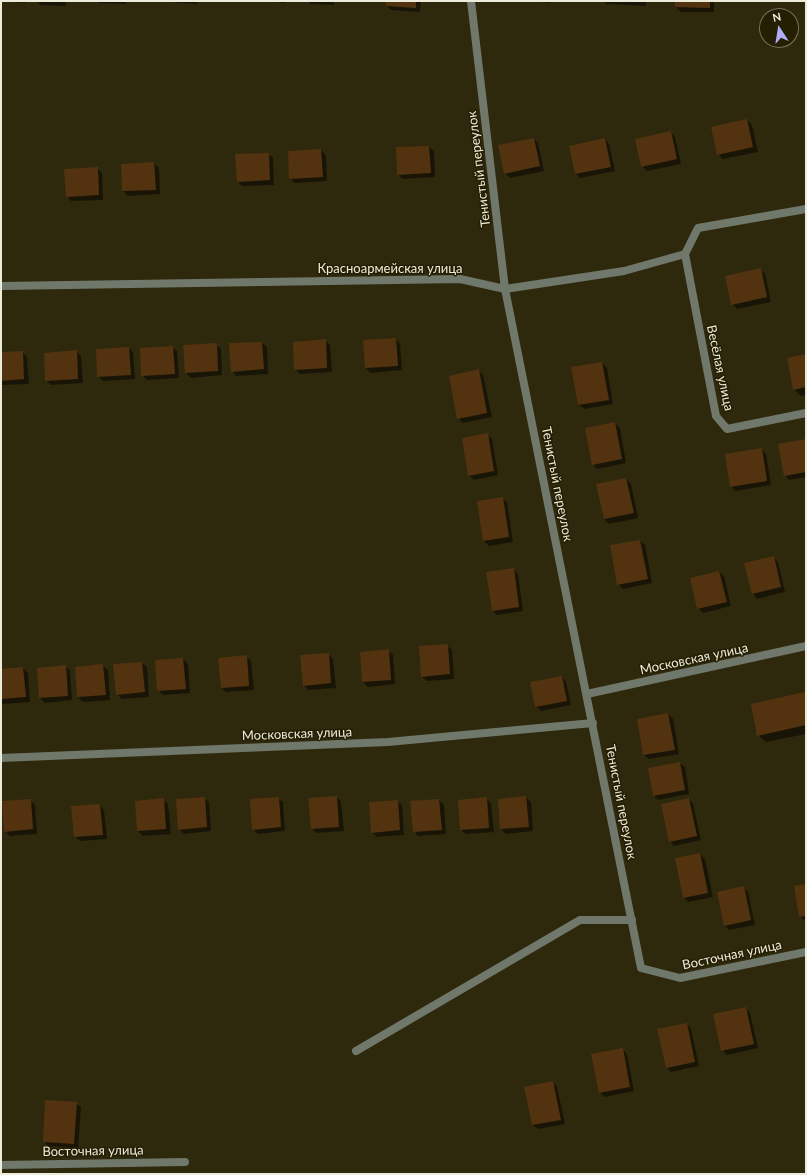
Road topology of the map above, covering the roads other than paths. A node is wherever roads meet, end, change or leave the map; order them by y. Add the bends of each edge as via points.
1 (471, 1) edge
2 (806, 209) edge
3 (685, 254) junction
4 (1, 286) edge
5 (505, 289) junction
6 (806, 413) edge
7 (806, 646) edge
8 (587, 694) junction
9 (593, 723) junction
10 (1, 758) edge
11 (632, 920) junction
12 (806, 952) edge
13 (641, 968) joint
14 (356, 1051) dead end
15 (185, 1162) dead end
16 (1, 1165) edge

1 - 5 street, Тенистый переулок
2 - 3 street via 698,228
3 - 5 street, Красноармейская улица via 624,271
3 - 6 street, Весёлая улица via 716,416 727,429
4 - 5 street, Красноармейская улица via 460,279
5 - 8 street, Тенистый переулок
7 - 8 street, Московская улица
8 - 9 street, Тенистый переулок
9 - 10 street, Московская улица via 388,742
9 - 11 street, Тенистый переулок
11 - 13 street, Тенистый переулок
11 - 14 street via 580,920
12 - 13 street, Восточная улица via 680,978
15 - 16 street, Восточная улица

